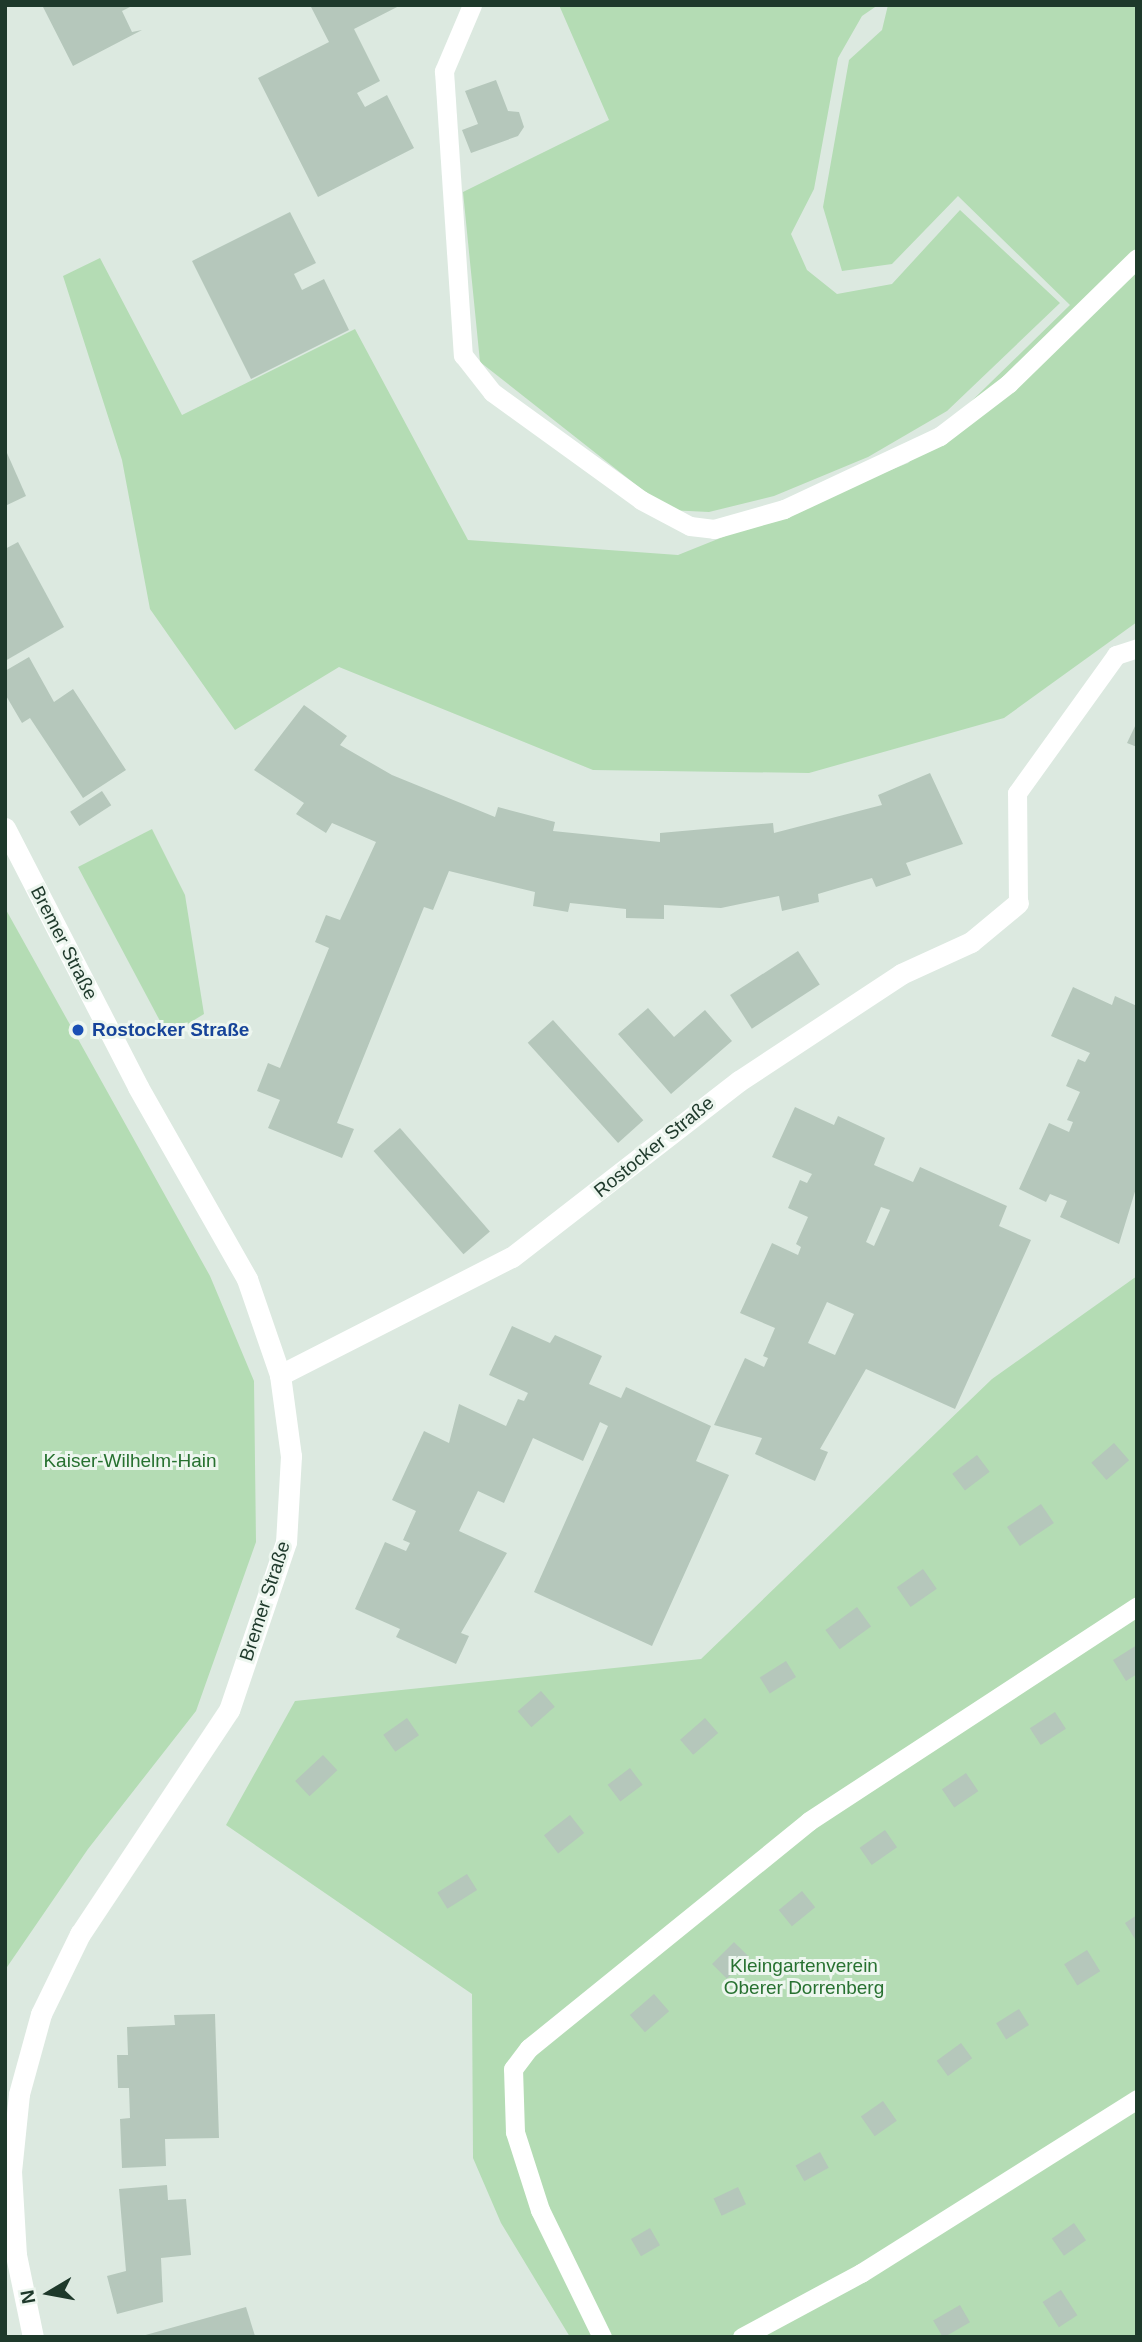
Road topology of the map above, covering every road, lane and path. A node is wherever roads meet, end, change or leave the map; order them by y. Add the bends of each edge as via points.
1 (472, 5) edge
2 (1137, 258) edge
3 (1137, 648) edge
4 (5, 828) edge
5 (1018, 903) joint
6 (280, 1375) junction
7 (1137, 1606) edge
8 (12, 2090) edge
9 (1137, 2099) edge
10 (33, 2337) edge
11 (602, 2337) edge
12 (742, 2337) edge

1 - 2 lane via 444,71 463,355 492,392 641,500 690,526 714,529 784,509 940,436 1008,384
3 - 5 lane via 1116,655 1017,793
4 - 6 street, Bremer Straße via 138,1087 247,1279
5 - 6 street, Rostocker Straße via 971,942 901,974 728,1088 512,1257
6 - 8 street, Bremer Straße via 291,1456 286,1542 229,1710 80,1934 41,2014
7 - 11 lane via 809,1821 528,2048 513,2068 515,2132 540,2210
8 - 10 street, Bremer Straße via 16,2255
9 - 12 lane via 861,2273

